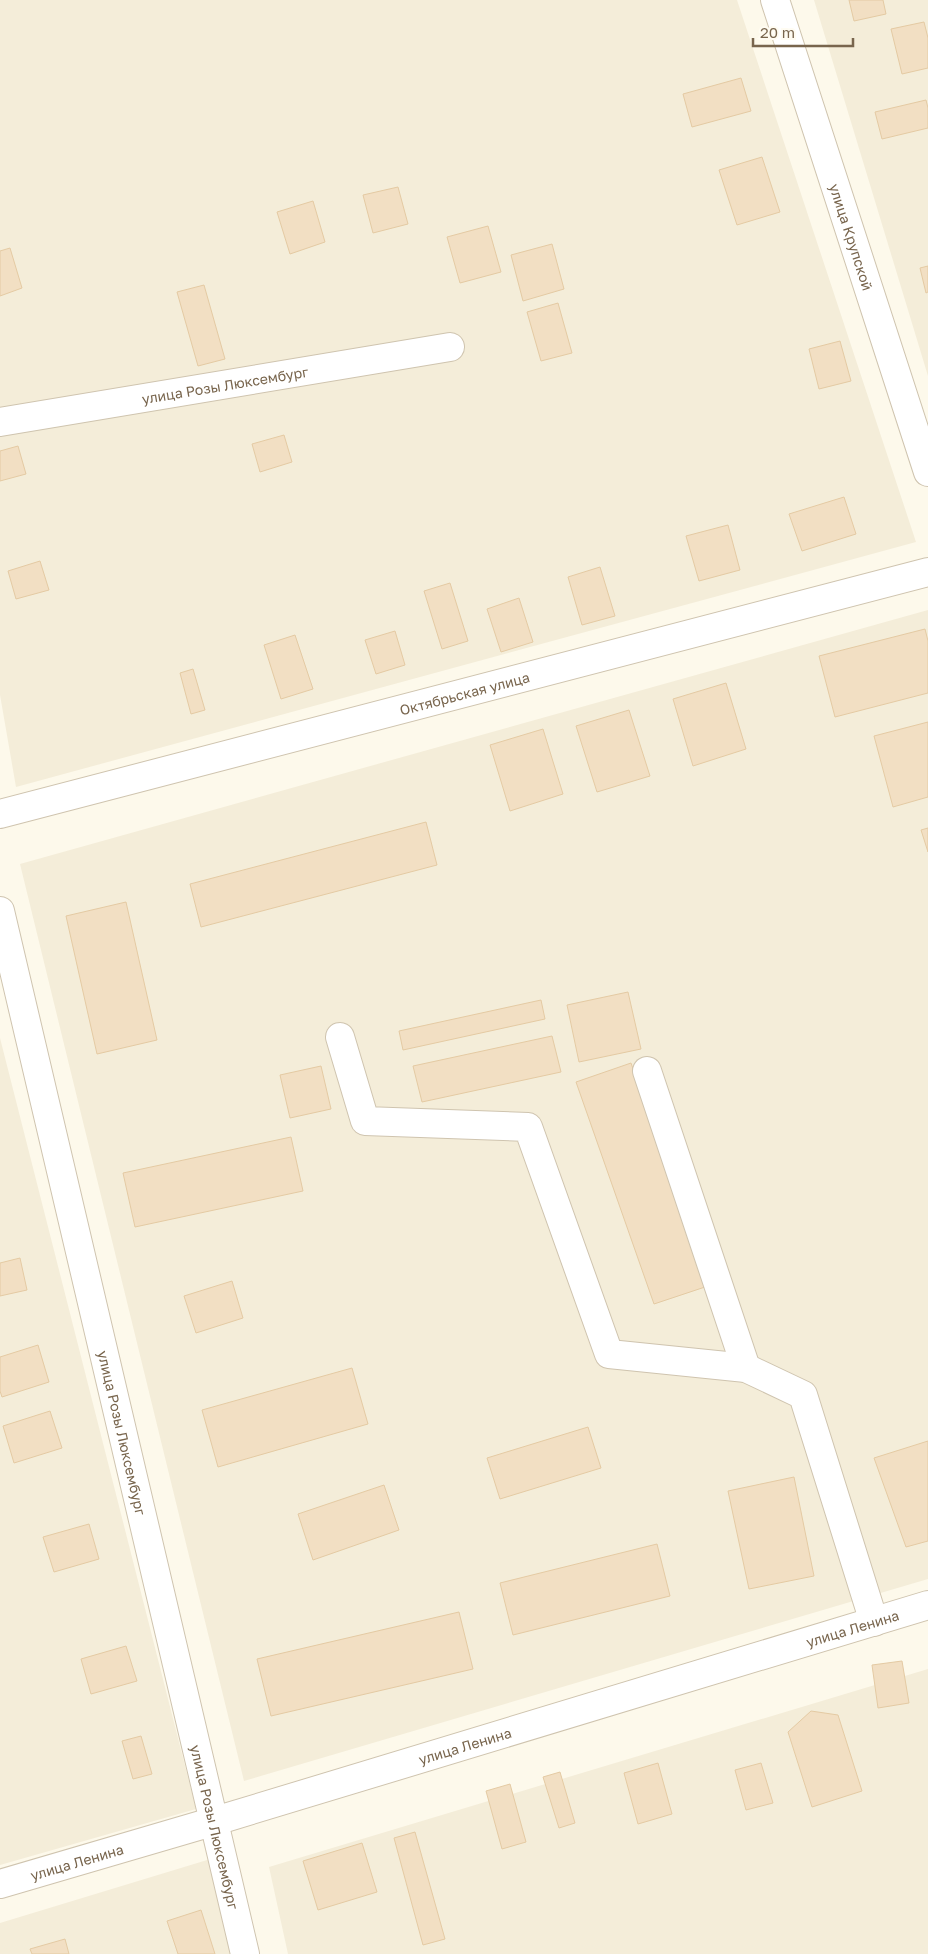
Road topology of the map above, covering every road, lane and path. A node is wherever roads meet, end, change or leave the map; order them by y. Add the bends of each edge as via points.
1 (775, 0) edge
2 (450, 347) dead end
3 (0, 422) edge
4 (928, 472) edge
5 (928, 572) edge
6 (0, 814) edge
7 (0, 911) edge
8 (340, 1037) dead end
9 (647, 1071) dead end
10 (746, 1368) junction
11 (928, 1606) edge
12 (874, 1622) junction
13 (215, 1821) junction
14 (0, 1884) edge
15 (245, 1954) edge

1 - 4 street, улица Крупской
2 - 3 street, улица Розы Люксембург
5 - 6 street, Октябрьская улица
7 - 13 street, улица Розы Люксембург
8 - 10 street via 365,1121 528,1127 609,1354
9 - 10 street
10 - 12 street via 804,1395
11 - 12 street, улица Ленина
12 - 13 street, улица Ленина
13 - 14 street, улица Ленина
13 - 15 street, улица Розы Люксембург

